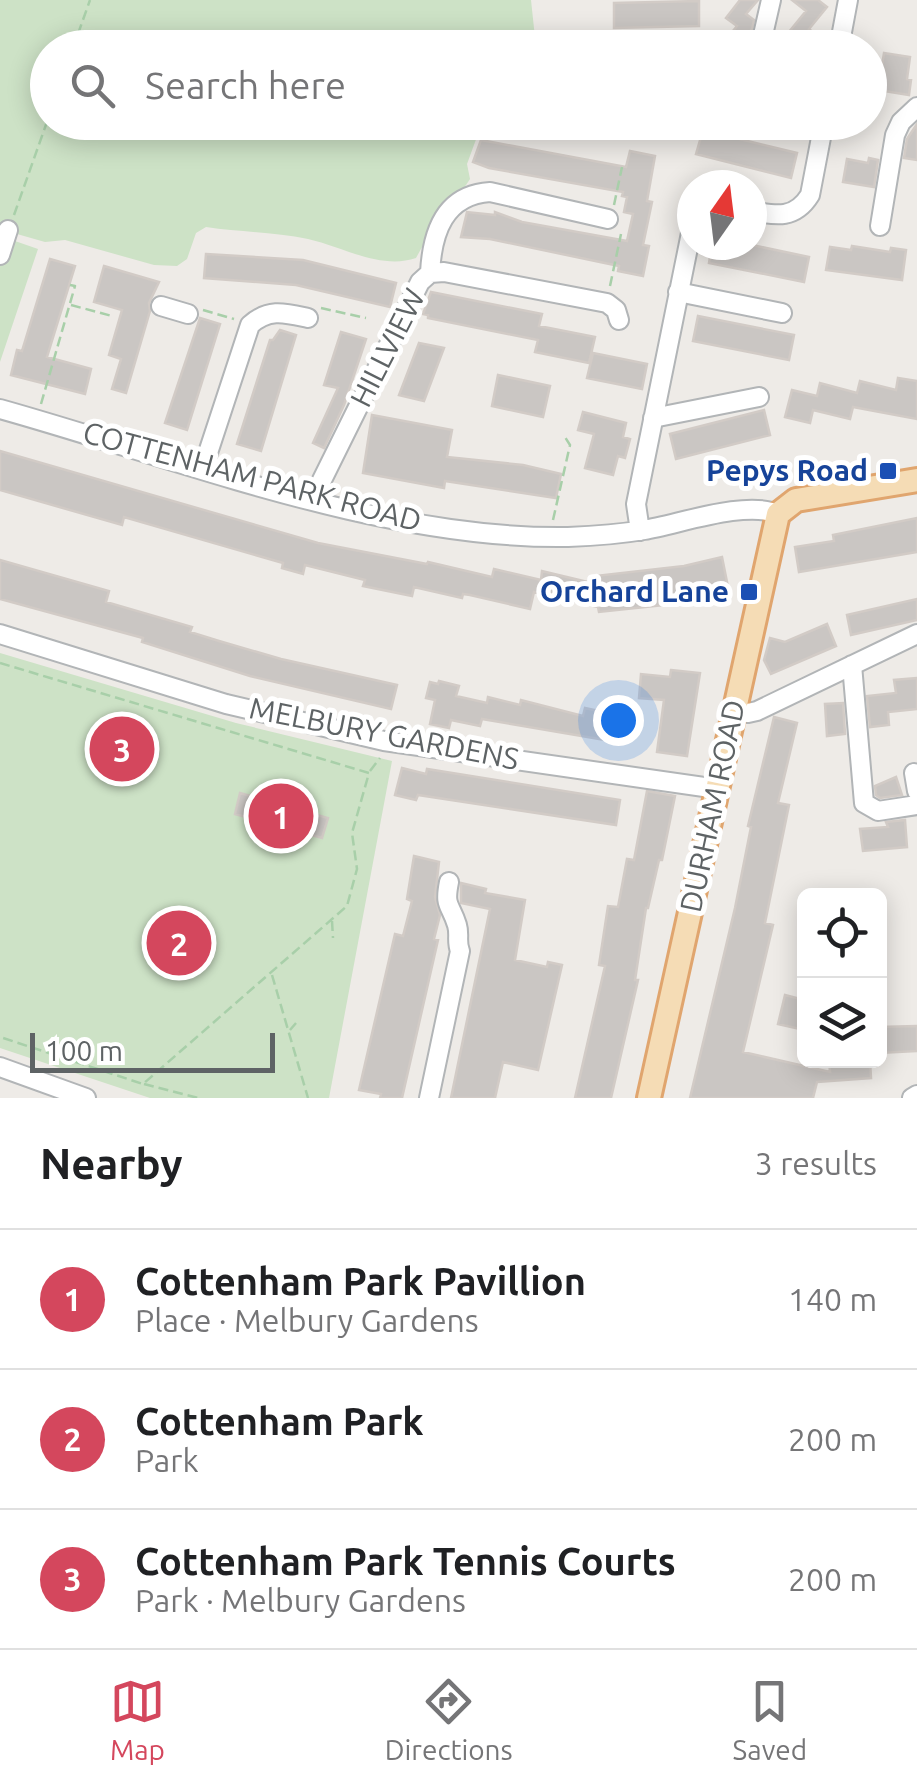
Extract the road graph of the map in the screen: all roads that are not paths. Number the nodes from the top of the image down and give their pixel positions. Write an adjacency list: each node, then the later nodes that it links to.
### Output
1 (771, 0): 3 (street)
2 (848, 0): 4 (street)
3 (764, 30)
4 (842, 30)
5 (917, 107): 9 (street)
6 (821, 140): 7 (street)
7 (767, 213)
8 (614, 220): 13 (street)
9 (880, 226)
10 (8, 230): 11 (street)
11 (0, 255)
12 (685, 260): 14 (street)
13 (430, 273): 19 (street, HILLVIEW); 25 (street, HILLVIEW)
14 (678, 292): 16 (street); 22 (street)
15 (161, 306): 17 (street)
16 (782, 313)
17 (188, 314)
18 (308, 318): 23 (street)
19 (619, 320)
20 (759, 398): 22 (street)
21 (0, 409): 23 (street, COTTENHAM PARK ROAD)
22 (653, 418): 27 (street)
23 (203, 468): 25 (street, COTTENHAM PARK ROAD)
24 (917, 480): 26 (main road, COTTENHAM PARK ROAD)
25 (316, 500): 27 (street, COTTENHAM PARK ROAD)
26 (778, 514): 27 (street, COTTENHAM PARK ROAD); 31 (main road, DURHAM ROAD)
27 (640, 531)
28 (0, 634): 32 (street, MELBURY GARDENS)
29 (917, 634): 30 (street)
30 (852, 665): 31 (street); 33 (street)
31 (733, 710): 32 (main road, DURHAM ROAD)
32 (718, 790): 38 (main road, DURHAM ROAD)
33 (917, 805)
34 (449, 882): 37 (street)
35 (0, 1067): 36 (street)
36 (86, 1098)
37 (429, 1098)
38 (649, 1098)

